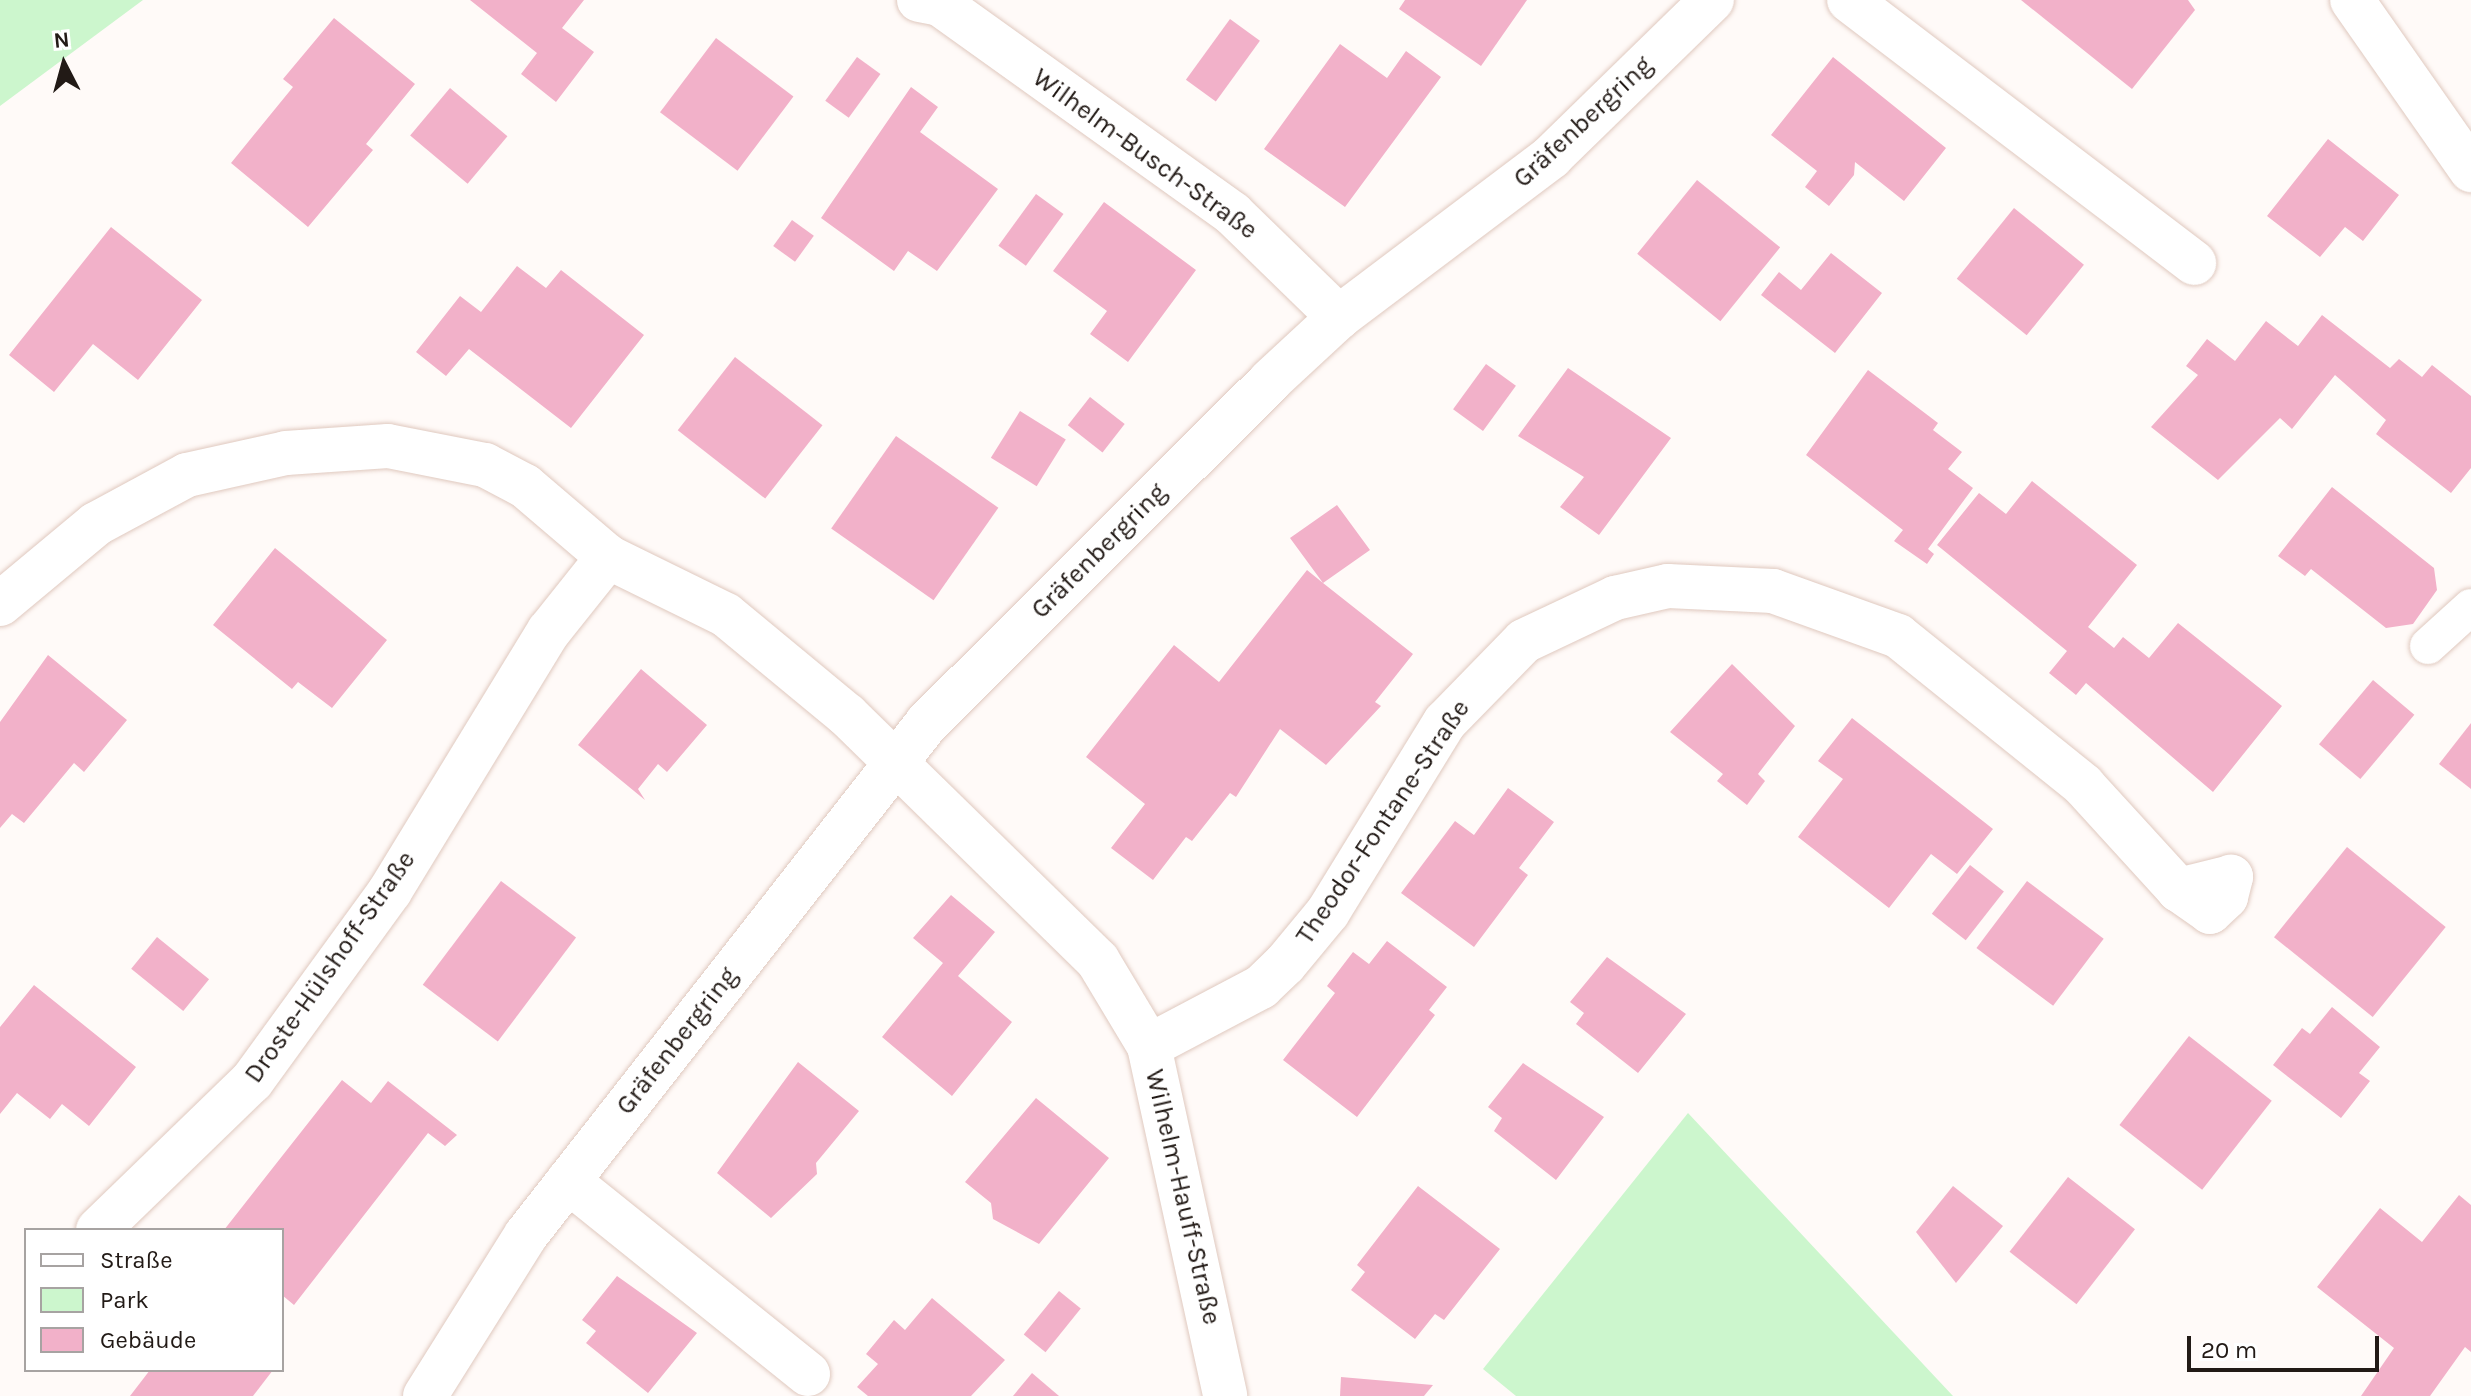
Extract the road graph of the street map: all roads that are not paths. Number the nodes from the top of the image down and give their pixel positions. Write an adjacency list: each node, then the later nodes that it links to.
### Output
1 (1712, 0): 7 (street, Gräfenbergring)
2 (1849, 0): 6 (street)
3 (2352, 0): 5 (street)
4 (933, 1): 7 (street, Wilhelm-Busch-Straße)
5 (2471, 170)
6 (2194, 263)
7 (1339, 317): 12 (street, Gräfenbergring)
8 (608, 557): 9 (street); 12 (street); 16 (street, Droste-Hülshoff-Straße)
9 (0, 604)
10 (2471, 607): 11 (lane)
11 (2428, 646)
12 (891, 763): 14 (street, Wilhelm-Hauff-Straße); 15 (street, Gräfenbergring)
13 (2179, 890): 14 (street, Theodor-Fontane-Straße)
14 (1149, 1046): 19 (street, Wilhelm-Hauff-Straße)
15 (568, 1181): 17 (street); 18 (street, Gräfenbergring)
16 (100, 1228)
17 (808, 1374)
18 (425, 1396)
19 (1225, 1396)

